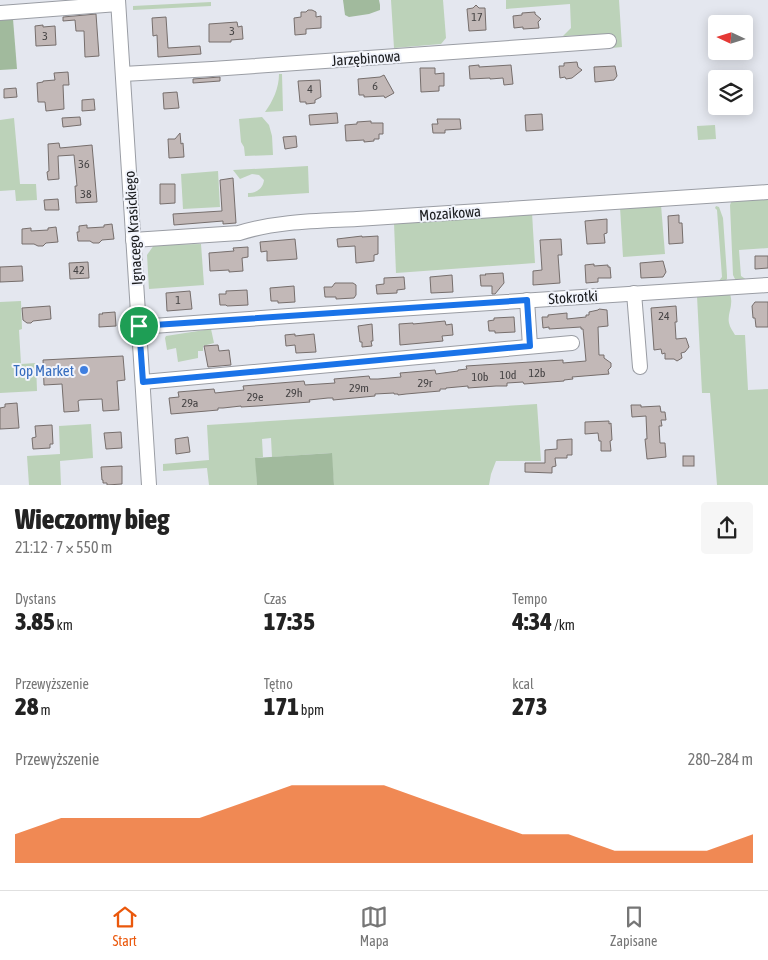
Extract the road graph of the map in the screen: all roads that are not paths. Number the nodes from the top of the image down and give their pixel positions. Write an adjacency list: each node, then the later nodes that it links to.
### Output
1 (118, 2): 2 (street); 4 (street, Ignacego Krasickiego)
2 (0, 13)
3 (609, 41): 4 (street, Jarzębinowa)
4 (123, 74): 6 (street, Ignacego Krasickiego)
5 (768, 192): 6 (street, Mozaikowa)
6 (133, 240): 10 (street, Ignacego Krasickiego)
7 (768, 285): 8 (street, Stokrotki)
8 (634, 293): 9 (street, Stokrotki); 13 (street)
9 (527, 300): 10 (street, Stokrotki); 12 (street)
10 (139, 326): 14 (street, Ignacego Krasickiego)
11 (572, 343): 12 (street)
12 (530, 346): 14 (street)
13 (640, 367)
14 (143, 382): 15 (street, Ignacego Krasickiego)
15 (149, 485)

